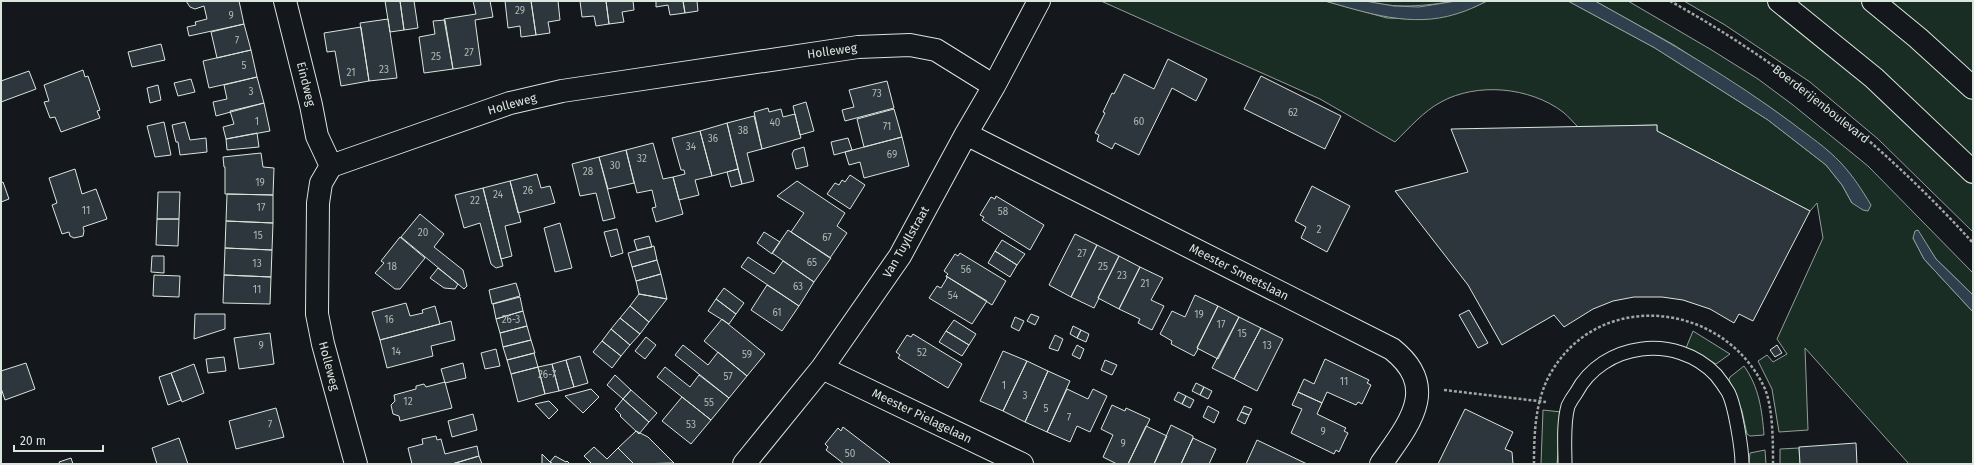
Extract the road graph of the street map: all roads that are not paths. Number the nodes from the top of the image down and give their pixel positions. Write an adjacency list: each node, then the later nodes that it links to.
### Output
1 (285, 1): 8 (street, Eindweg)
2 (1039, 1): 5 (street, Van Tuyllstraat)
3 (1779, 1): 9 (street)
4 (1873, 1): 6 (street)
5 (994, 86): 7 (street, Van Tuyllstraat); 8 (street, Holleweg)
6 (1973, 88)
7 (966, 134): 10 (street, Van Tuyllstraat); 14 (street, Meester Smeetslaan)
8 (331, 166): 11 (street, Holleweg)
9 (1973, 172)
10 (822, 368): 12 (street, Van Tuyllstraat); 13 (street, Meester Pielagelaan)
11 (356, 464)
12 (744, 464)
13 (1022, 464)
14 (1381, 464)
15 (1565, 464): 16 (lane)
16 (1742, 464)

